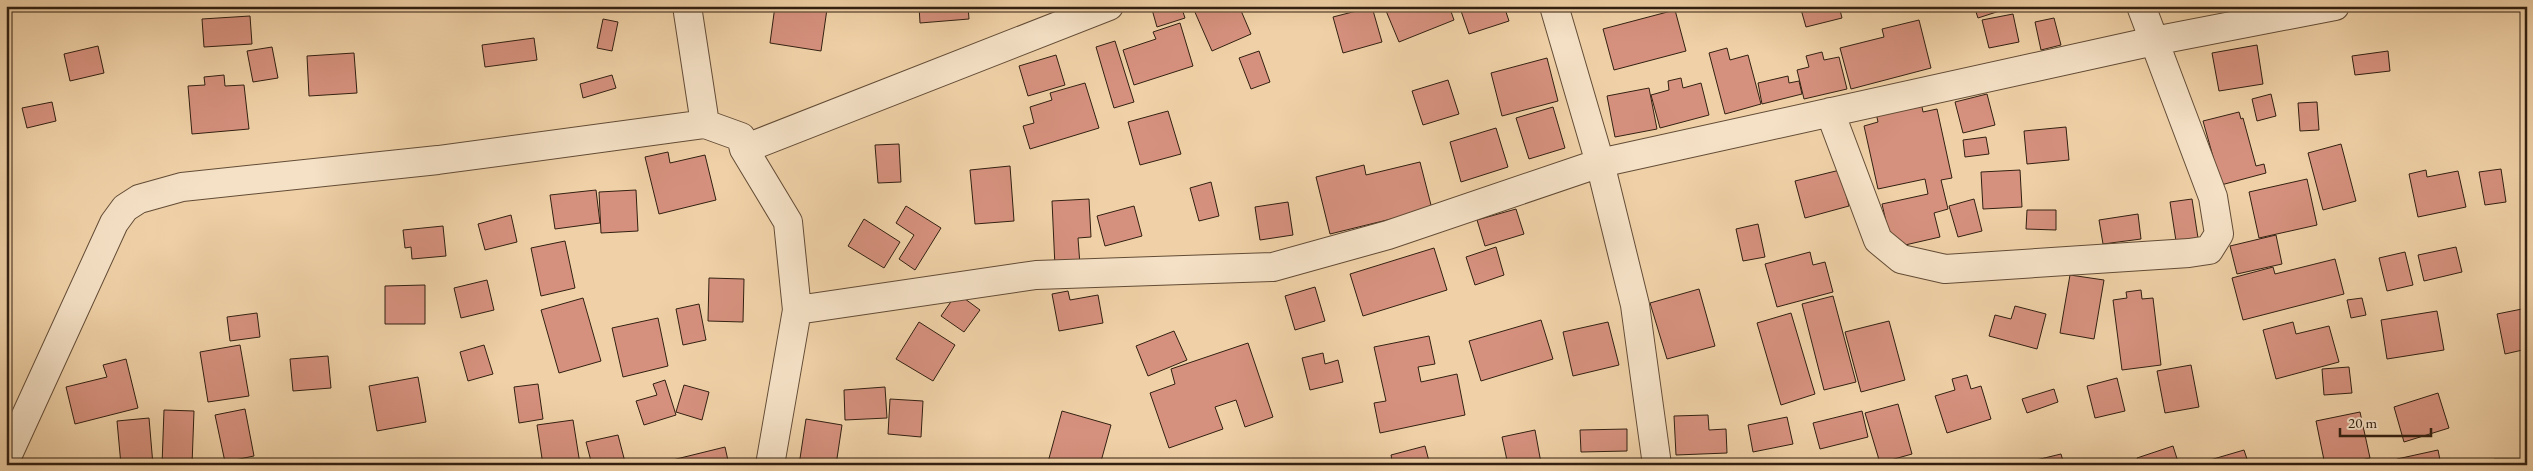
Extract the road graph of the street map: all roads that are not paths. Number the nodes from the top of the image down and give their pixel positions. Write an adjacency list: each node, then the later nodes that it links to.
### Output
1 (687, 6): 8 (street)
2 (1109, 6): 9 (street)
3 (1554, 6): 10 (street)
4 (2141, 6): 6 (street)
5 (2335, 6): 6 (street)
6 (2154, 41): 7 (street); 7 (street)
7 (1830, 112): 10 (street)
8 (705, 124): 9 (street); 12 (street)
9 (744, 149): 11 (street)
10 (1600, 163): 11 (street); 14 (street)
11 (797, 310): 13 (street)
12 (6, 458)
13 (770, 465)
14 (1657, 465)

